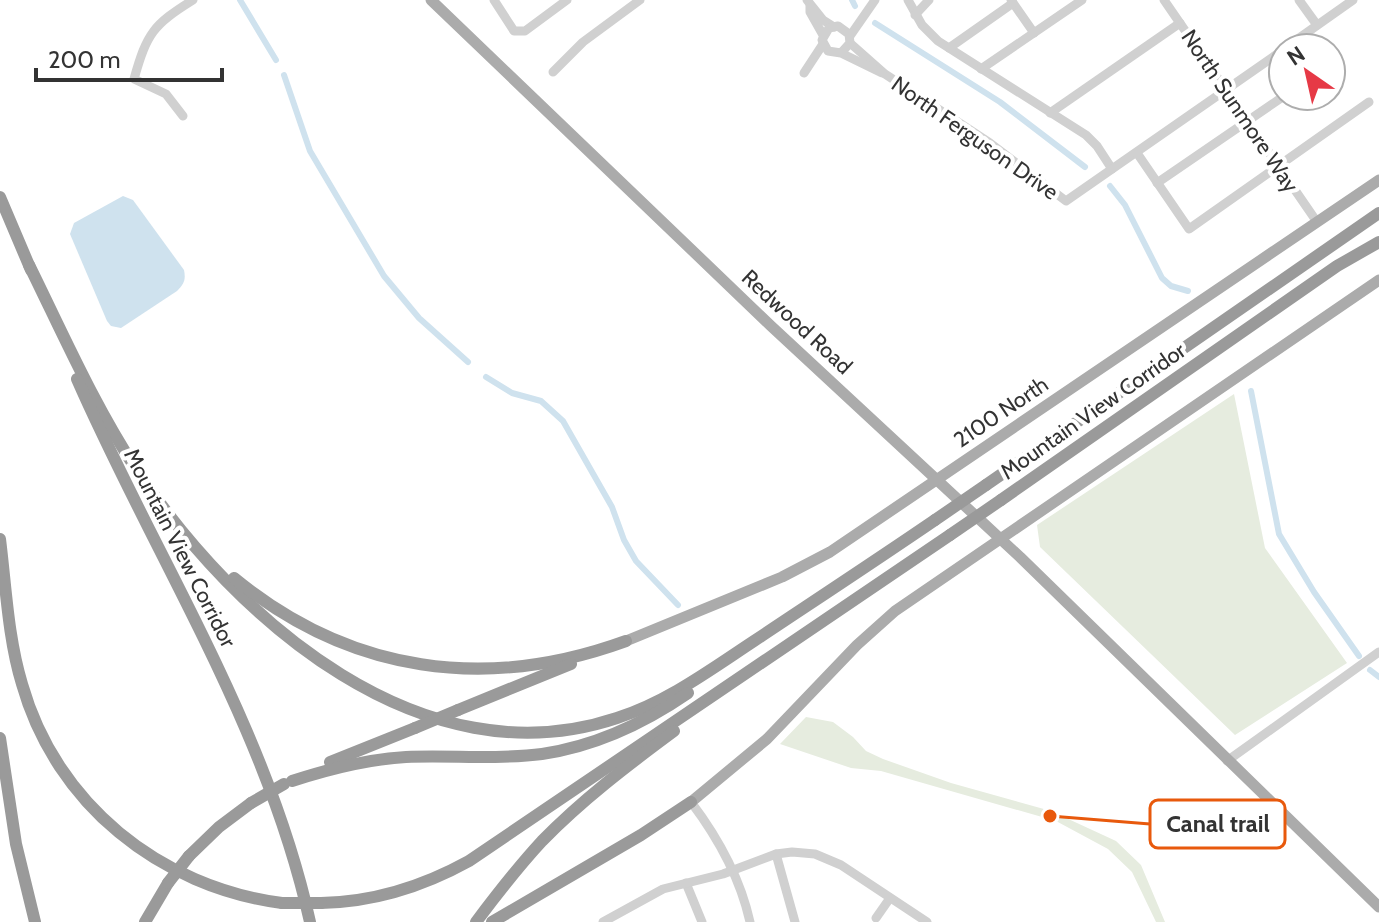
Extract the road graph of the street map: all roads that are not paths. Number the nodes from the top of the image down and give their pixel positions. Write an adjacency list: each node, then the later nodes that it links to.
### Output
1 (193, 0): 33 (street)
2 (431, 0): 46 (main road, Redwood Road)
3 (494, 0): 4 (street)
4 (567, 0)
5 (640, 0): 15 (street)
6 (874, 0): 20 (street)
7 (908, 0): 16 (street)
8 (929, 0): 16 (street)
9 (1082, 0): 21 (street)
10 (1164, 0): 17 (street, North Sunmore Way)
11 (1299, 0): 18 (street)
12 (1353, 0): 18 (street)
13 (808, 2): 20 (street, North Ferguson Drive); 22 (street, North Ferguson Drive)
14 (1012, 2): 21 (street); 23 (street)
15 (626, 4): 27 (street)
16 (915, 15): 23 (street)
17 (1180, 23): 29 (street, North Sunmore Way); 32 (street)
18 (1317, 25): 19 (street)
19 (1307, 32)
20 (844, 33): 22 (street); 24 (street); 28 (street, North Ferguson Drive)
21 (1034, 33): 26 (street)
22 (823, 40): 24 (street, North Ferguson Drive); 24 (street)
23 (949, 48): 26 (street)
24 (837, 53): 28 (street, North Ferguson Drive)
25 (1267, 61): 29 (street)
26 (981, 69): 32 (street)
27 (553, 72)
28 (885, 74): 37 (street, North Ferguson Drive)
29 (1227, 91): 34 (street, North Sunmore Way); 35 (street)
30 (1369, 102): 36 (street)
31 (1267, 107): 34 (street)
32 (1050, 113): 37 (street)
33 (183, 116)
34 (1247, 121): 36 (street, North Sunmore Way); 39 (street)
35 (1137, 153): 37 (street); 39 (street)
36 (1278, 166): 39 (street); 42 (street, North Sunmore Way)
37 (1112, 169)
38 (1379, 180): 42 (main road, 2100 North)
39 (1157, 183)
40 (0, 197): 44 (highway, Mountain View Corridor)
41 (1379, 213): 50 (highway, Mountain View Corridor, bridge)
42 (1317, 222): 46 (main road, 2100 North)
43 (1379, 242): 51 (highway, Mountain View Corridor, bridge)
44 (29, 265): 47 (highway); 66 (highway, Mountain View Corridor)
45 (1379, 280): 49 (main road)
46 (937, 479): 49 (main road, Redwood Road); 52 (main road, 2100 North)
47 (163, 507): 50 (highway); 52 (highway)
48 (0, 539): 51 (highway, bridge)
49 (1001, 539): 55 (main road, Redwood Road); 57 (main road)
50 (837, 586): 56 (highway)
51 (832, 615): 67 (highway)
52 (626, 641): 56 (highway, bridge)
53 (1379, 652): 55 (street)
54 (0, 738): 64 (highway)
55 (1227, 761): 62 (main road, Redwood Road)
56 (288, 782): 65 (highway, bridge)
57 (691, 802): 59 (street); 68 (highway)
58 (776, 854): 59 (street); 61 (street); 72 (street)
59 (734, 870): 60 (street); 71 (street)
60 (686, 883): 69 (street); 70 (street)
61 (890, 898): 63 (street); 73 (street)
62 (1379, 907)
63 (876, 918)
64 (35, 922)
65 (145, 922)
66 (310, 922)
67 (476, 922)
68 (492, 922)
69 (603, 922)
70 (702, 922)
71 (750, 922)
72 (795, 922)
73 (927, 922)

